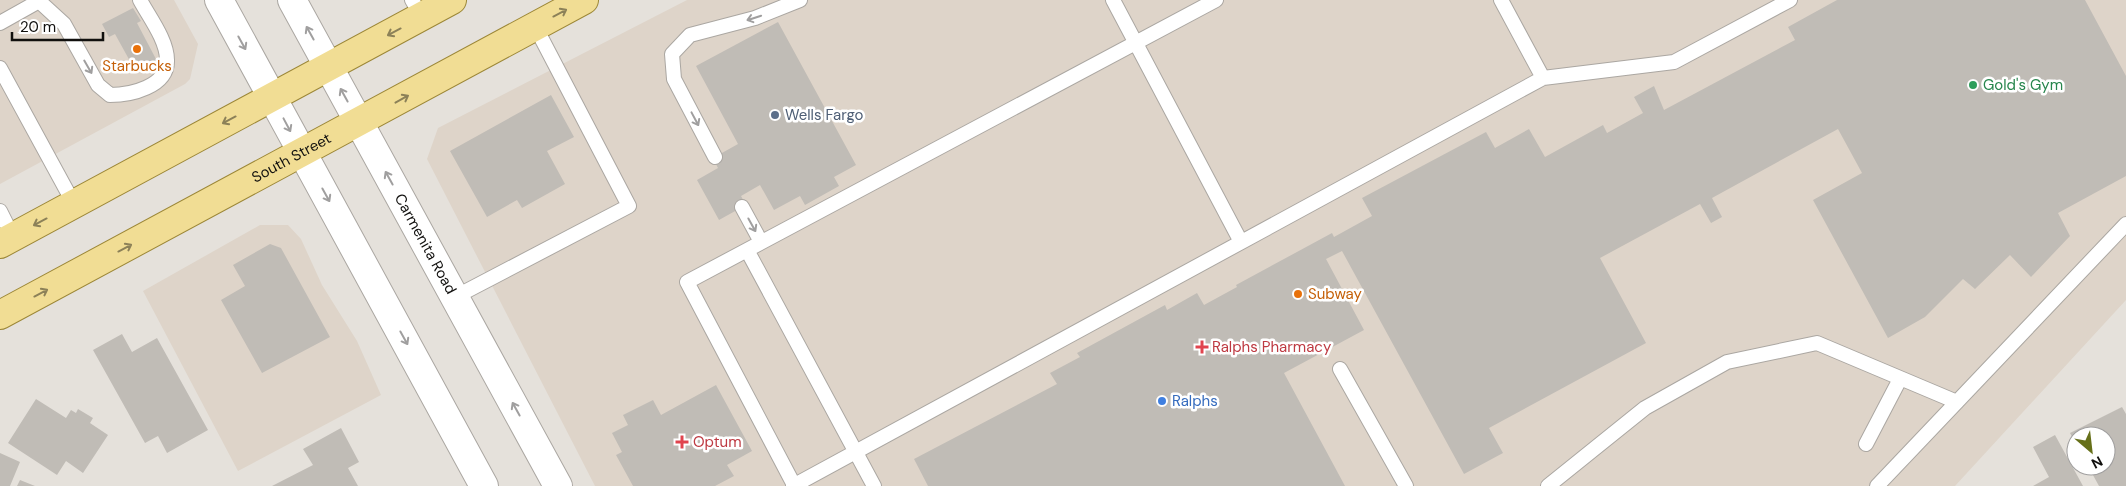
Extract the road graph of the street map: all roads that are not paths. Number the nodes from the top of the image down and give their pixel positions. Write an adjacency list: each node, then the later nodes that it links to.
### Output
1 (140, 0): 11 (lane, one-way to 1)
2 (219, 0): 19 (main road, one-way to 19)
3 (292, 0): 16 (main road, Carmenita Road, one-way to 3)
4 (452, 0): 12 (main road)
5 (584, 0): 14 (main road, South Street, one-way to 5)
6 (800, 0): 22 (lane, one-way to 22)
7 (1113, 0): 15 (lane)
8 (1216, 0): 15 (lane)
9 (1501, 0): 18 (lane)
10 (1790, 0): 18 (lane)
11 (40, 1): 13 (lane)
12 (417, 8): 16 (main road, one-way to 16)
13 (0, 22)
14 (535, 26): 20 (main road, South Street, one-way to 14); 31 (lane)
15 (1136, 43): 28 (lane); 29 (lane)
16 (328, 67): 19 (main road); 20 (main road, Carmenita Road, one-way to 16)
17 (0, 68): 23 (lane)
18 (1543, 78): 29 (lane)
19 (272, 97): 21 (main road, one-way to 21); 23 (main road, one-way to 23)
20 (359, 122): 21 (main road, South Street); 31 (main road, Carmenita Road, one-way to 20)
21 (302, 152): 32 (main road, South Street, one-way to 21); 38 (main road, one-way to 38)
22 (715, 157)
23 (74, 204): 27 (main road, one-way to 27)
24 (742, 207): 28 (lane, one-way to 28)
25 (0, 211): 27 (lane)
26 (2126, 224): 35 (lane)
27 (7, 240)
28 (761, 242): 30 (lane)
29 (1242, 242): 37 (lane)
30 (747, 250): 37 (lane); 40 (lane)
31 (455, 297): 39 (main road, Carmenita Road, one-way to 31)
32 (0, 315)
33 (1340, 369): 42 (lane)
34 (1900, 379): 35 (lane); 36 (lane); 43 (lane)
35 (1957, 402): 44 (lane)
36 (1866, 444)
37 (856, 452): 40 (lane); 41 (lane)
38 (484, 486)
39 (558, 486)
40 (794, 486)
41 (874, 486)
42 (1406, 486)
43 (1548, 486)
44 (1877, 486)

